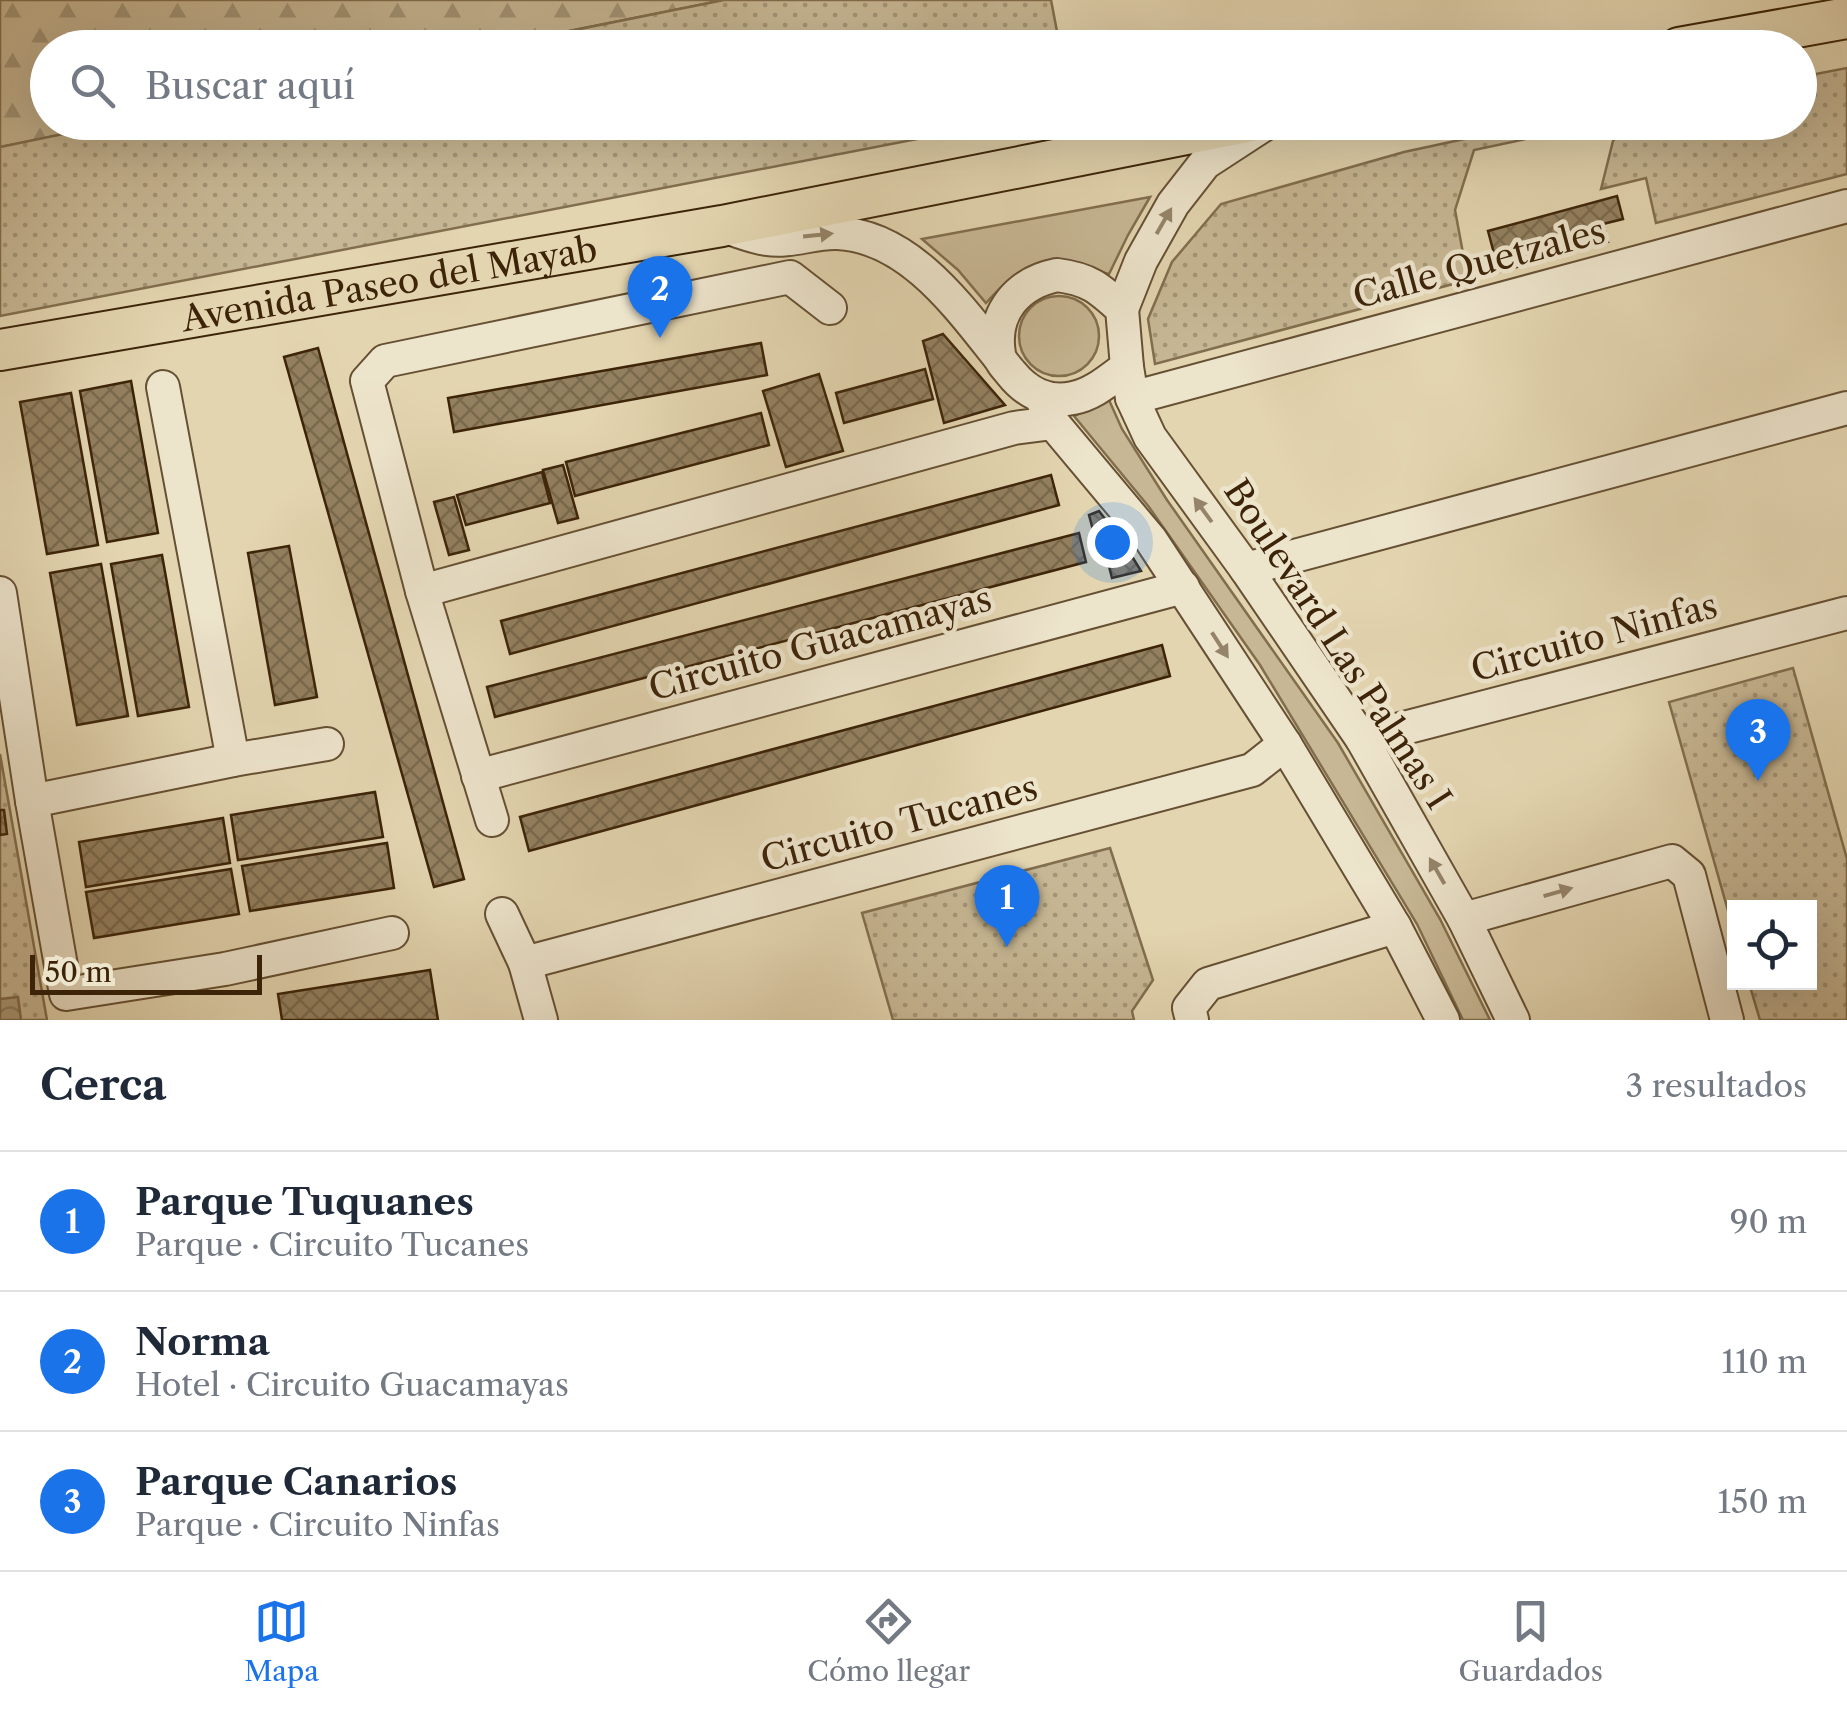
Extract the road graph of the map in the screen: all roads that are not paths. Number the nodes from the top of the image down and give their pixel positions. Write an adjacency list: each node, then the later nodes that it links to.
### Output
1 (1847, 18): 2 (main road)
2 (1780, 30)
3 (1156, 140): 6 (main road, Avenida Paseo del Mayab)
4 (1240, 140): 8 (street, one-way to 4)
5 (1847, 206): 11 (street, Calle Quetzales)
6 (722, 226): 9 (main road, Avenida Paseo del Mayab); 10 (street, one-way to 10)
7 (830, 308): 17 (street)
8 (1122, 309): 10 (street); 11 (street)
9 (0, 350)
10 (999, 358): 14 (street)
11 (1130, 382): 14 (street); 15 (street, Boulevard Las Palmas I, one-way to 11)
12 (163, 387): 23 (street)
13 (1847, 408): 15 (street)
14 (1047, 410): 16 (street); 17 (street)
15 (1246, 569): 20 (street, Boulevard Las Palmas I)
16 (1182, 588): 22 (street, one-way to 22); 24 (street, Circuito Guacamayas)
17 (422, 591): 24 (street)
18 (1, 603): 25 (street)
19 (1847, 612): 20 (street, Circuito Ninfas)
20 (1362, 739): 28 (street, Boulevard Las Palmas I, one-way to 20)
21 (326, 744): 23 (street)
22 (1285, 744): 29 (street); 31 (street, Circuito Tucanes)
23 (233, 760): 25 (street)
24 (478, 776): 26 (street)
25 (32, 801): 30 (street)
26 (492, 820)
27 (502, 914): 31 (street)
28 (1464, 919): 35 (street, Boulevard Las Palmas I); 36 (street, one-way to 36)
29 (1396, 927): 32 (street); 34 (street)
30 (392, 933)
31 (525, 964): 33 (street)
32 (1190, 1014)
33 (541, 1020)
34 (1442, 1020)
35 (1513, 1020)
36 (1727, 1020)

